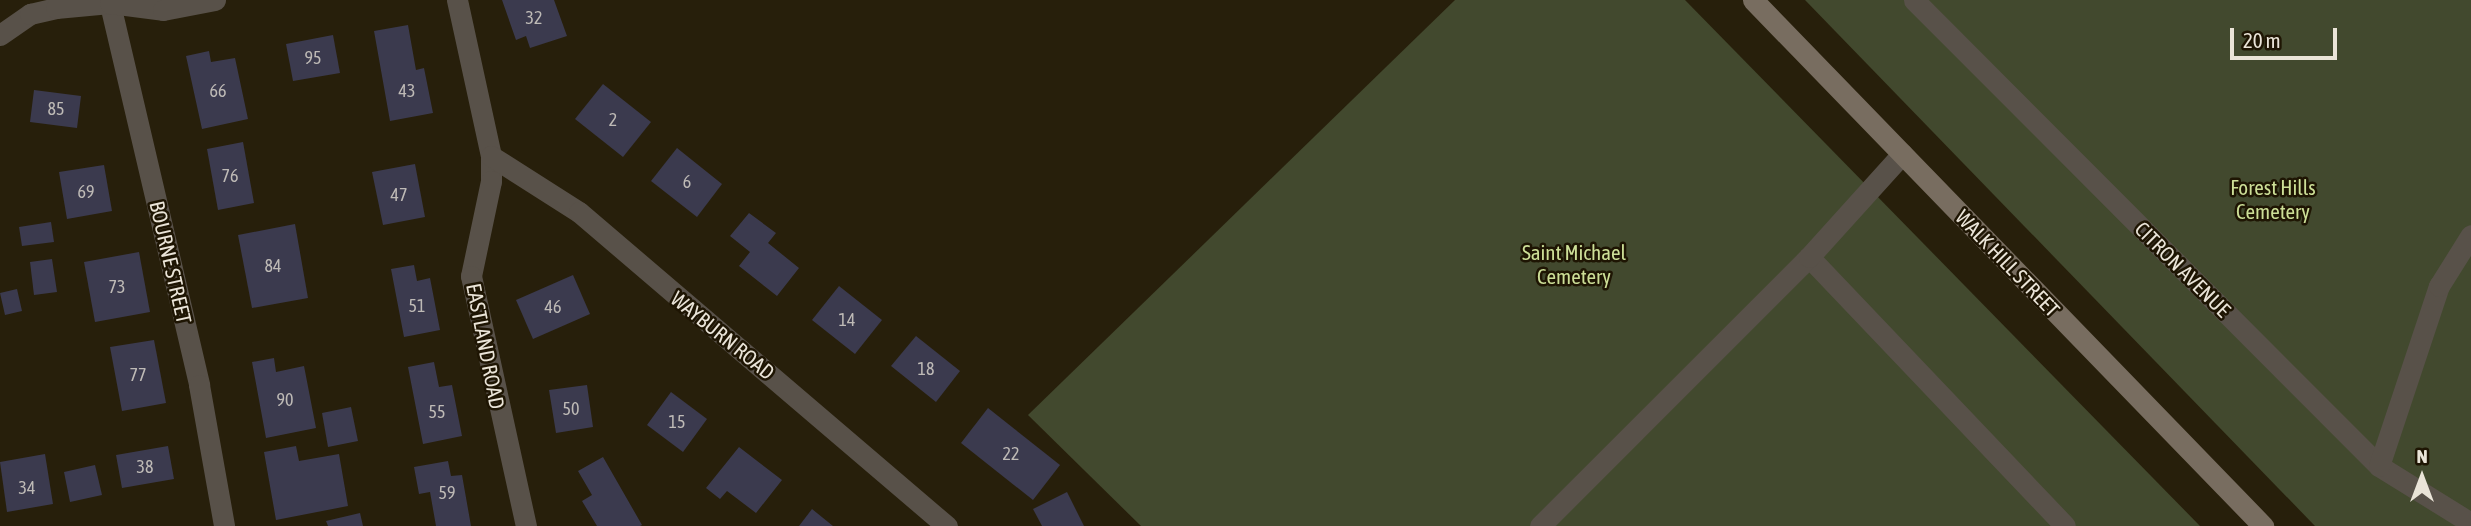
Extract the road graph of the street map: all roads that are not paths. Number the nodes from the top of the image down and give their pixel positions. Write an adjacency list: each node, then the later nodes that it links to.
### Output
1 (215, 0): 4 (street)
2 (457, 0): 8 (street, EASTLAND ROAD)
3 (1753, 0): 7 (main road, WALK HILL STREET)
4 (109, 2): 6 (street); 13 (street, BOURNE STREET)
5 (1924, 4): 11 (street, CITRON AVENUE)
6 (0, 35)
7 (1902, 154): 10 (street); 18 (main road, WALK HILL STREET)
8 (491, 156): 14 (street, EASTLAND ROAD); 15 (street, WAYBURN ROAD)
9 (2471, 235): 11 (street)
10 (1809, 257): 16 (street); 17 (street)
11 (2379, 466): 12 (street, CITRON AVENUE)
12 (2470, 521)
13 (222, 526)
14 (526, 526)
15 (947, 526)
16 (1540, 526)
17 (2065, 526)
18 (2263, 526)

